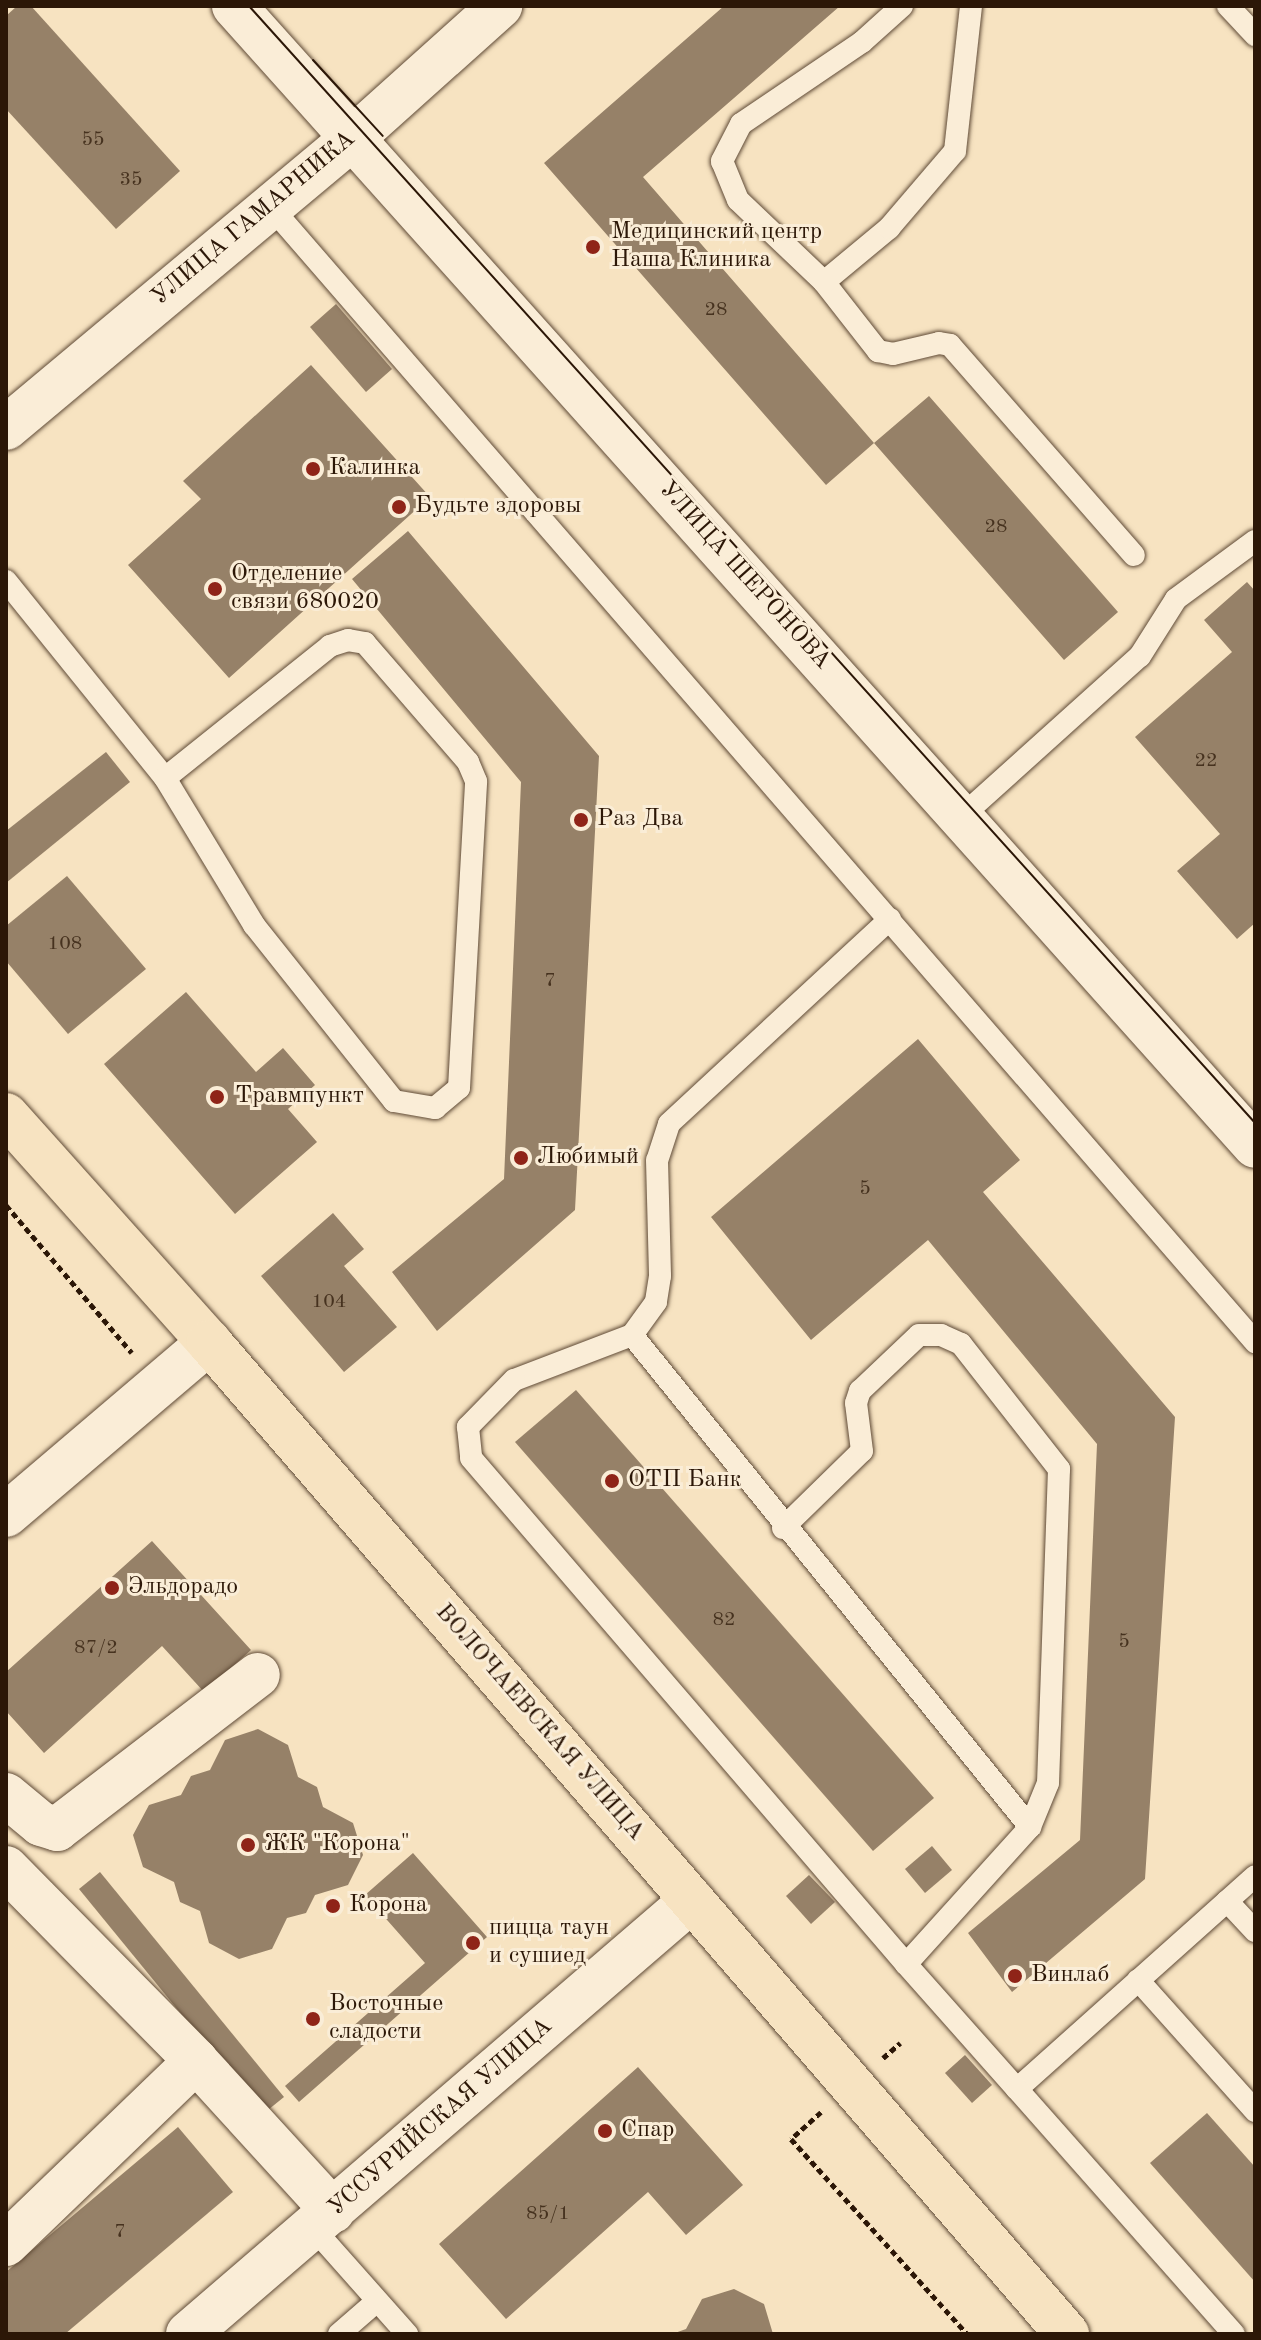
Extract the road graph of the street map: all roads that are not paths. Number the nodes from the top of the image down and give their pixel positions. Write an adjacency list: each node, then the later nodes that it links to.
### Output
1 (234, 6): 7 (street, УЛИЦА ШЕРОНОВА)
2 (500, 6): 7 (street, УЛИЦА ГАМАРНИКА)
3 (902, 6): 9 (lane)
4 (971, 6): 9 (lane)
5 (1228, 6): 6 (lane)
6 (1255, 35)
7 (353, 138): 8 (street, УЛИЦА ГАМАРНИКА); 15 (street, УЛИЦА ШЕРОНОВА)
8 (270, 206): 10 (street, УЛИЦА ГАМАРНИКА); 16 (lane)
9 (824, 282): 12 (lane)
10 (6, 428)
11 (1255, 541): 15 (lane)
12 (1134, 555)
13 (6, 581): 14 (lane)
14 (165, 778): 14 (lane)
15 (962, 816): 18 (street, УЛИЦА ШЕРОНОВА)
16 (890, 919): 19 (lane); 21 (lane)
17 (6, 1115): 20 (main road, ВОЛОЧАЕВСКАЯ УЛИЦА)
18 (1255, 1146)
19 (632, 1335): 23 (lane); 32 (lane)
20 (209, 1342): 22 (street); 29 (main road, ВОЛОЧАЕВСКАЯ УЛИЦА)
21 (1255, 1342)
22 (6, 1515)
23 (783, 1528): 26 (lane); 26 (lane)
24 (258, 1675): 25 (street)
25 (6, 1795)
26 (1030, 1827): 32 (lane)
27 (6, 1868): 34 (street)
28 (1255, 1876): 30 (lane)
29 (692, 1900): 37 (street, УССУРИЙСКАЯ УЛИЦА); 43 (main road, ВОЛОЧАЕВСКАЯ УЛИЦА)
30 (1227, 1901): 31 (lane); 33 (lane)
31 (1255, 1931)
32 (906, 1964): 35 (lane)
33 (1138, 1980): 35 (lane); 36 (lane)
34 (196, 2061): 37 (street); 38 (street)
35 (1017, 2089): 44 (lane)
36 (1255, 2111)
37 (323, 2220): 39 (lane); 40 (street, УССУРИЙСКАЯ УЛИЦА)
38 (6, 2244)
39 (377, 2301): 41 (lane); 42 (lane)
40 (188, 2334)
41 (339, 2334)
42 (407, 2334)
43 (1067, 2334)
44 (1234, 2334)

